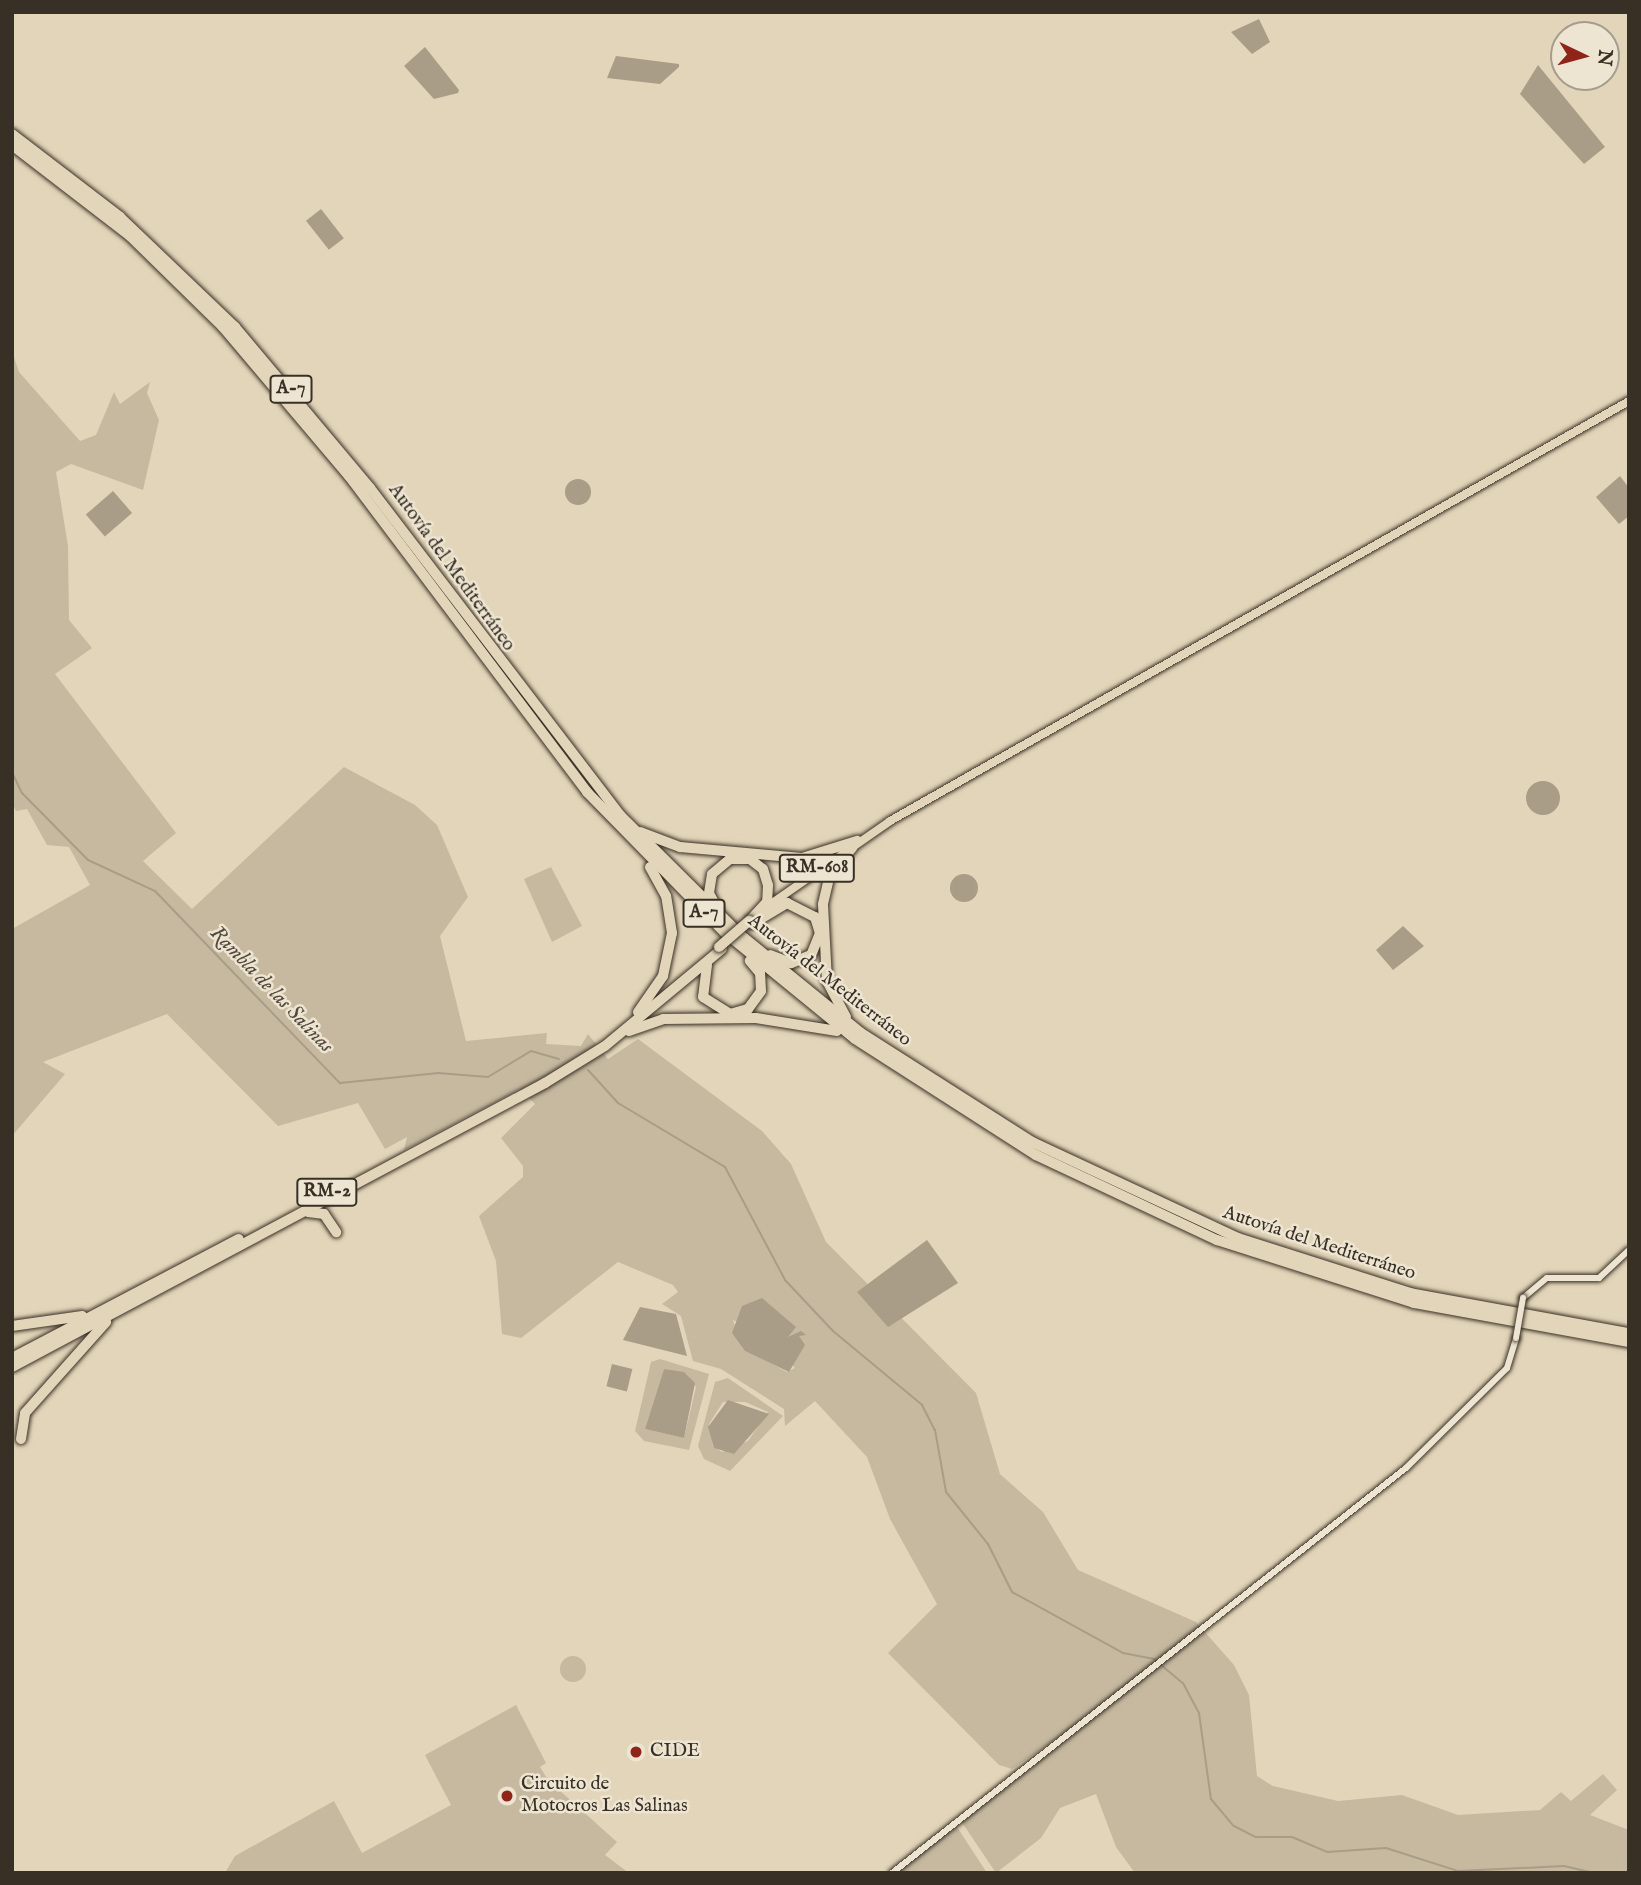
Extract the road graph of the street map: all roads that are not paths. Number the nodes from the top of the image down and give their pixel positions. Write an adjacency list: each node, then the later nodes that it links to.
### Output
1 (12, 134): 4 (highway, Autovía del Mediterráneo / A-7)
2 (12, 145): 5 (highway, Autovía del Mediterráneo / A-7)
3 (1629, 401): 7 (main road)
4 (600, 790): 6 (highway); 17 (highway, Autovía del Mediterráneo / A-7)
5 (587, 792): 8 (highway); 15 (highway, Autovía del Mediterráneo / A-7)
6 (640, 831): 7 (highway); 9 (highway)
7 (857, 842): 10 (main road); 14 (highway)
8 (647, 861): 11 (highway); 13 (highway)
9 (718, 910): 10 (highway); 12 (highway)
10 (751, 922): 11 (highway, RM-2, bridge); 12 (highway)
11 (720, 948): 13 (highway, RM-2); 16 (highway, RM-2)
12 (760, 948): 14 (highway)
13 (636, 1015): 22 (highway, RM-2)
14 (846, 1017): 17 (highway)
15 (855, 1039): 16 (highway); 25 (highway, Autovía del Mediterráneo / A-7)
16 (605, 1046): 18 (highway, RM-2)
17 (948, 1092): 24 (highway, Autovía del Mediterráneo / A-7)
18 (351, 1186): 19 (highway, RM-2); 19 (highway)
19 (258, 1236): 21 (highway, RM-2)
20 (1629, 1250): 29 (main road, bridge)
21 (155, 1291): 27 (highway, RM-2); 28 (highway)
22 (118, 1302): 23 (highway); 26 (highway, RM-2)
23 (12, 1326)
24 (1629, 1333)
25 (1629, 1342)
26 (12, 1358)
27 (12, 1367)
28 (21, 1439)
29 (892, 1873)

